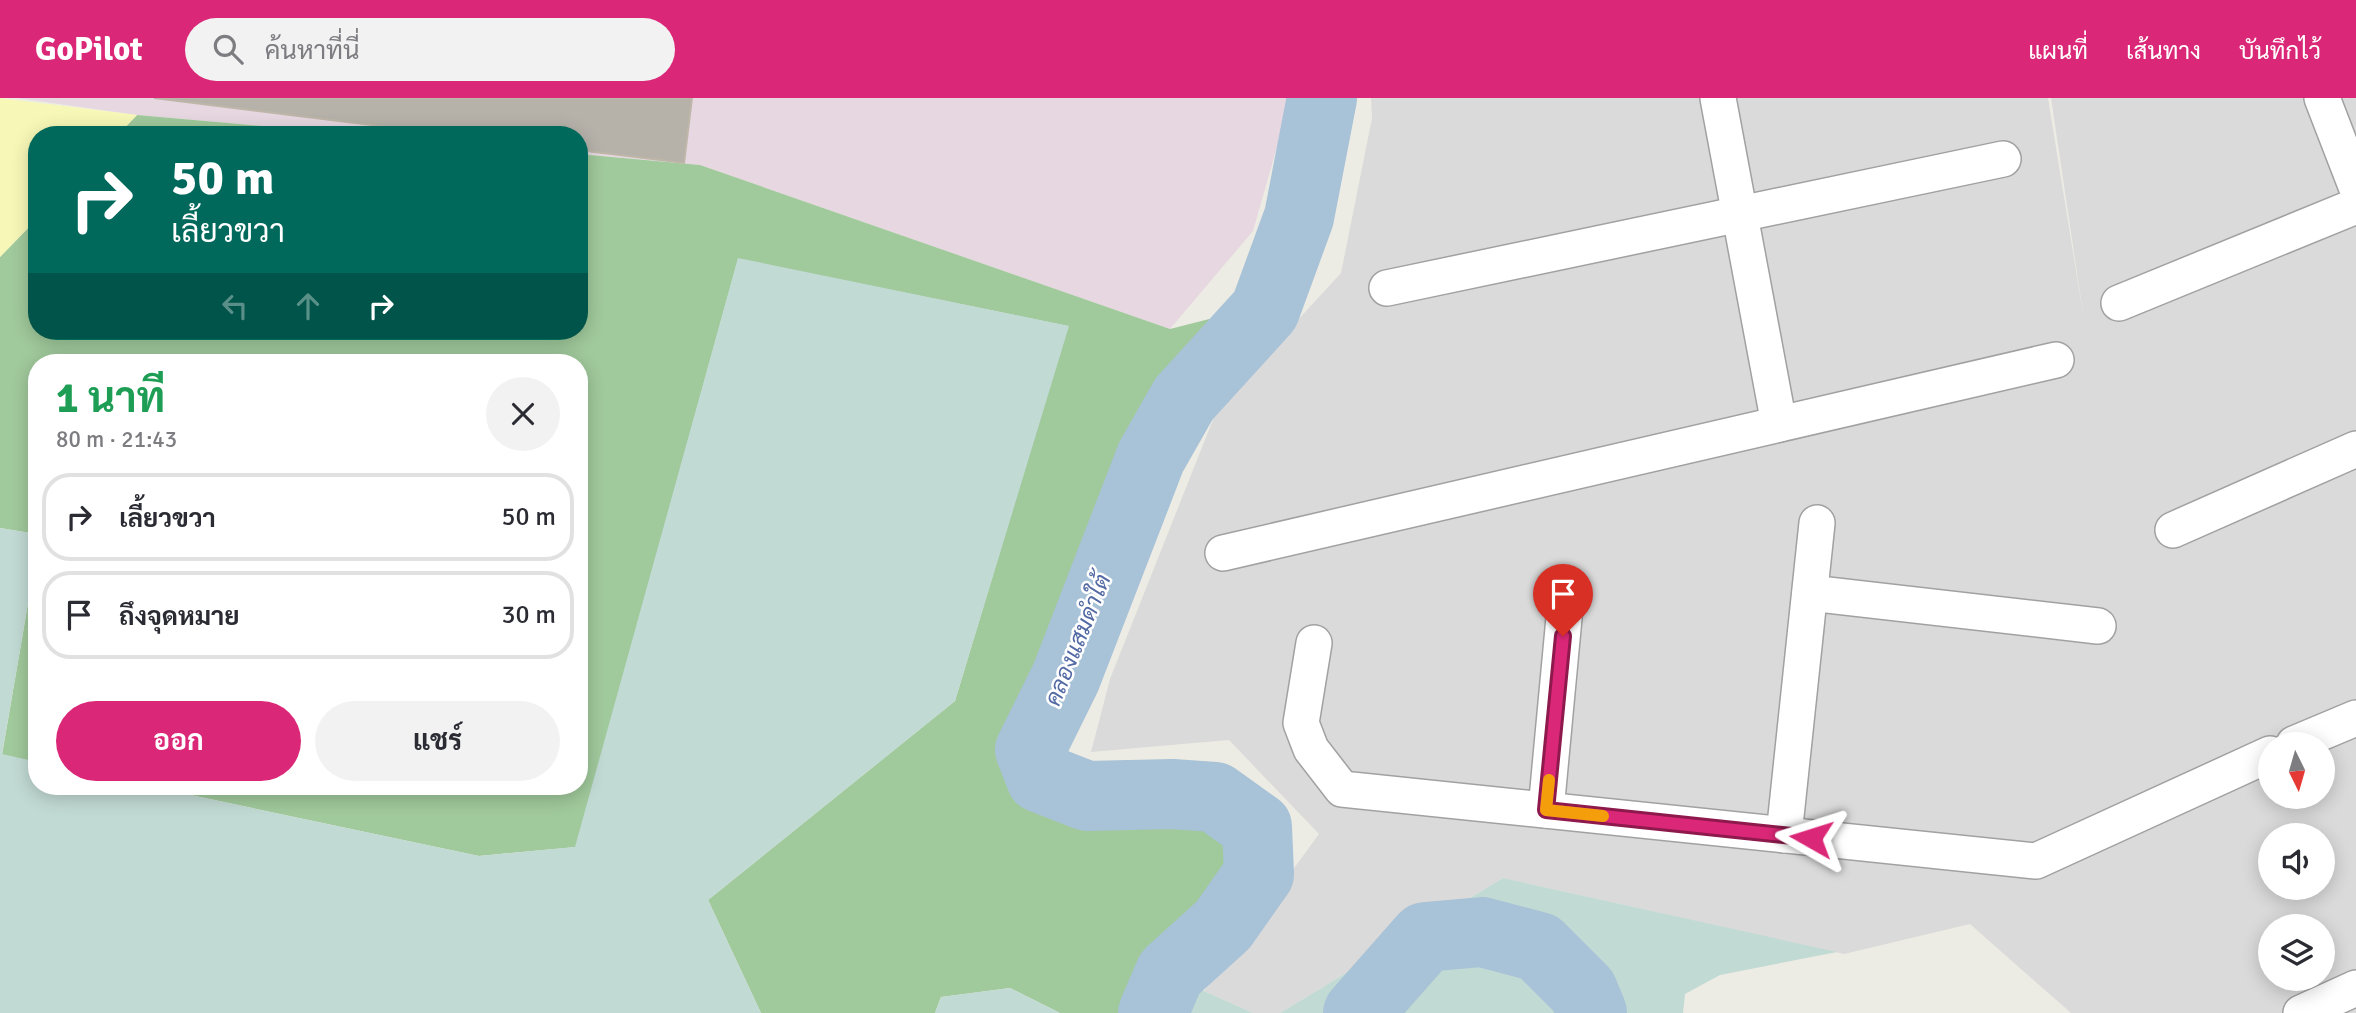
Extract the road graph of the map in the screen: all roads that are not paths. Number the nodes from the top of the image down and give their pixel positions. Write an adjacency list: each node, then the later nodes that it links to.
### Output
1 (1718, 98): 6 (street)
2 (2322, 98): 4 (street)
3 (2003, 159): 6 (street)
4 (2356, 186)
5 (2356, 206): 8 (street)
6 (1740, 214): 7 (street); 10 (street)
7 (1387, 288)
8 (2119, 303)
9 (2056, 360): 10 (street)
10 (1779, 424): 14 (street)
11 (2356, 449): 13 (street)
12 (1817, 523): 16 (street)
13 (2173, 530)
14 (1223, 554)
15 (1567, 586): 22 (street)
16 (1810, 593): 17 (street); 23 (street)
17 (2098, 626)
18 (1314, 643): 22 (street)
19 (2356, 718): 20 (street)
20 (2323, 732)
21 (2258, 759): 23 (street)
22 (1546, 810): 23 (street)
23 (1784, 835)
24 (2356, 988): 25 (street)
25 (2301, 1013)

